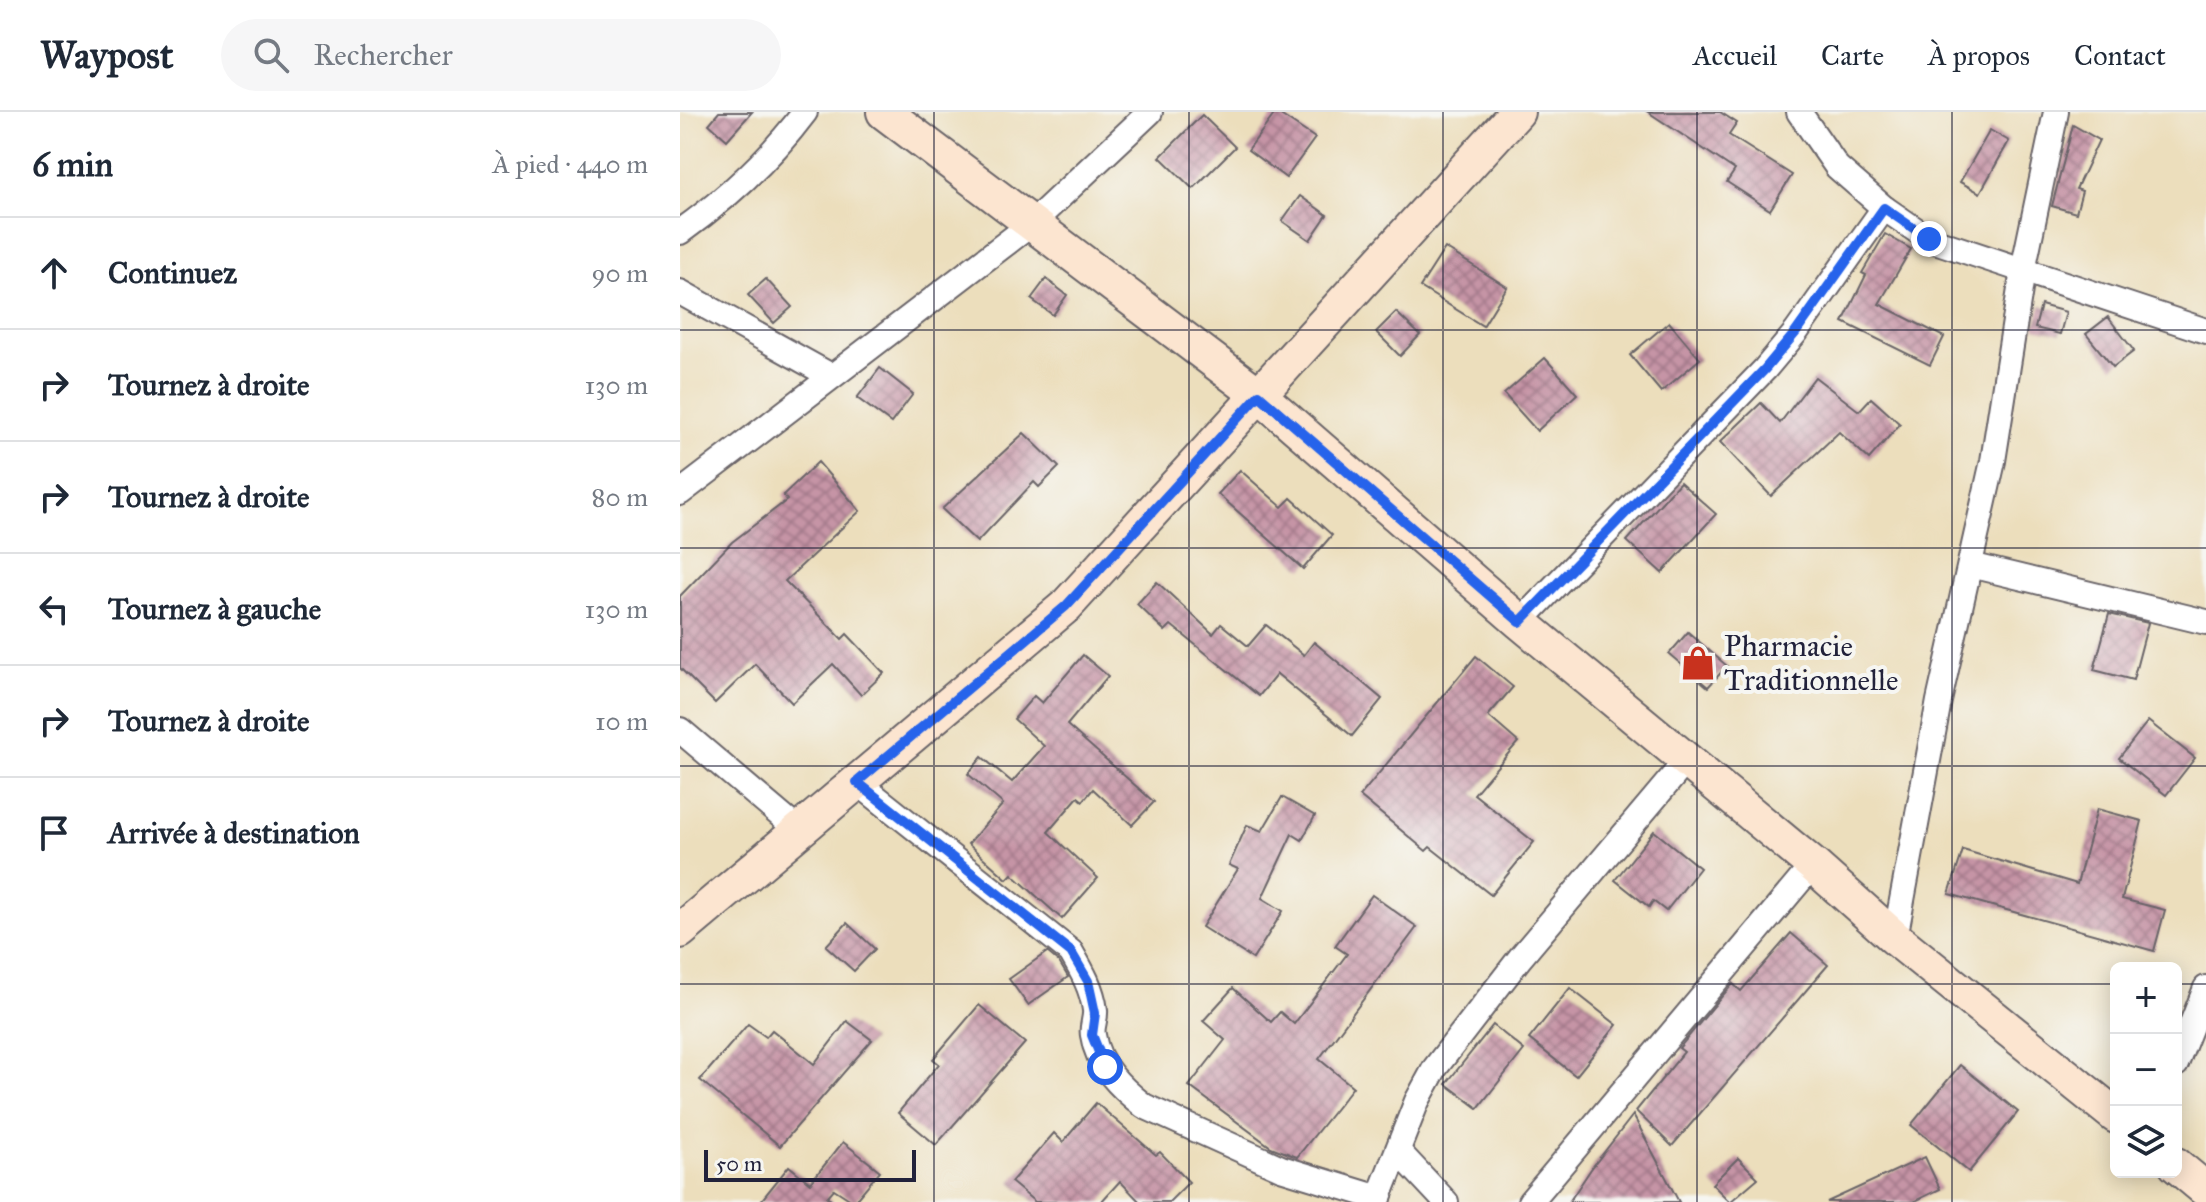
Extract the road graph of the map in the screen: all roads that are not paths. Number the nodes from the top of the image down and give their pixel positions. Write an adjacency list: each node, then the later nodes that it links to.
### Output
1 (805, 112): 9 (street)
2 (884, 112): 8 (street)
3 (1150, 112): 8 (street)
4 (1517, 112): 14 (street)
5 (1799, 112): 7 (street)
6 (2056, 112): 10 (street)
7 (1884, 208): 10 (street); 17 (street)
8 (1030, 225): 13 (street); 14 (street)
9 (680, 232)
10 (2023, 270): 12 (street); 16 (street)
11 (680, 292): 13 (street)
12 (2206, 331)
13 (831, 376): 15 (street)
14 (1259, 395): 17 (street); 21 (street)
15 (680, 493)
16 (1970, 565): 18 (street); 25 (street)
17 (1520, 622): 20 (street)
18 (2206, 622)
19 (680, 730): 22 (street)
20 (1686, 761): 23 (street); 29 (street)
21 (857, 782): 22 (street); 32 (street)
22 (799, 831): 24 (street)
23 (1813, 865): 25 (street); 34 (street)
24 (680, 931)
25 (1895, 938): 28 (street)
26 (2206, 988): 27 (street)
27 (2182, 1049)
28 (2110, 1111)
29 (1398, 1151): 32 (street); 33 (street)
30 (2182, 1170): 31 (street)
31 (2206, 1190)
32 (1378, 1200)
33 (1446, 1202)
34 (1530, 1202)

